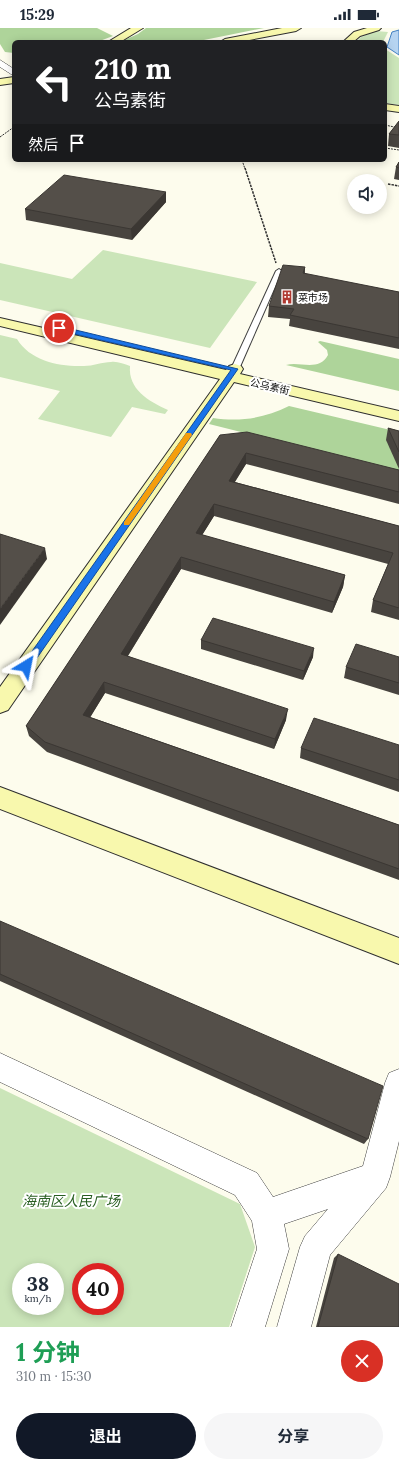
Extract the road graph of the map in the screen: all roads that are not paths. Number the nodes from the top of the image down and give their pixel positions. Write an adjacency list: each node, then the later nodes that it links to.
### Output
1 (138, 28): 5 (main road)
2 (284, 28): 6 (main road)
3 (376, 28): 9 (main road)
4 (302, 29): 7 (main road); 8 (main road)
5 (117, 40)
6 (232, 40)
7 (234, 40)
8 (256, 40)
9 (350, 40)
10 (0, 62): 11 (street)
11 (12, 71)
12 (12, 77): 13 (main road)
13 (0, 79)
14 (12, 80): 15 (main road)
15 (0, 82)
16 (387, 107): 17 (main road)
17 (399, 109)
18 (279, 271): 21 (lane)
19 (0, 315): 21 (main road, 公乌素街)
20 (0, 322): 21 (main road, 公乌素街)
21 (232, 373): 22 (main road, 公乌素街); 23 (main road, 公乌素街); 24 (main road)
22 (399, 408)
23 (399, 416)
24 (0, 704)
25 (0, 798): 26 (main road)
26 (399, 951)
27 (0, 1067): 30 (street)
28 (399, 1083): 29 (street)
29 (375, 1177): 30 (street); 32 (street)
30 (267, 1215): 31 (street)
31 (248, 1327)
32 (294, 1327)

